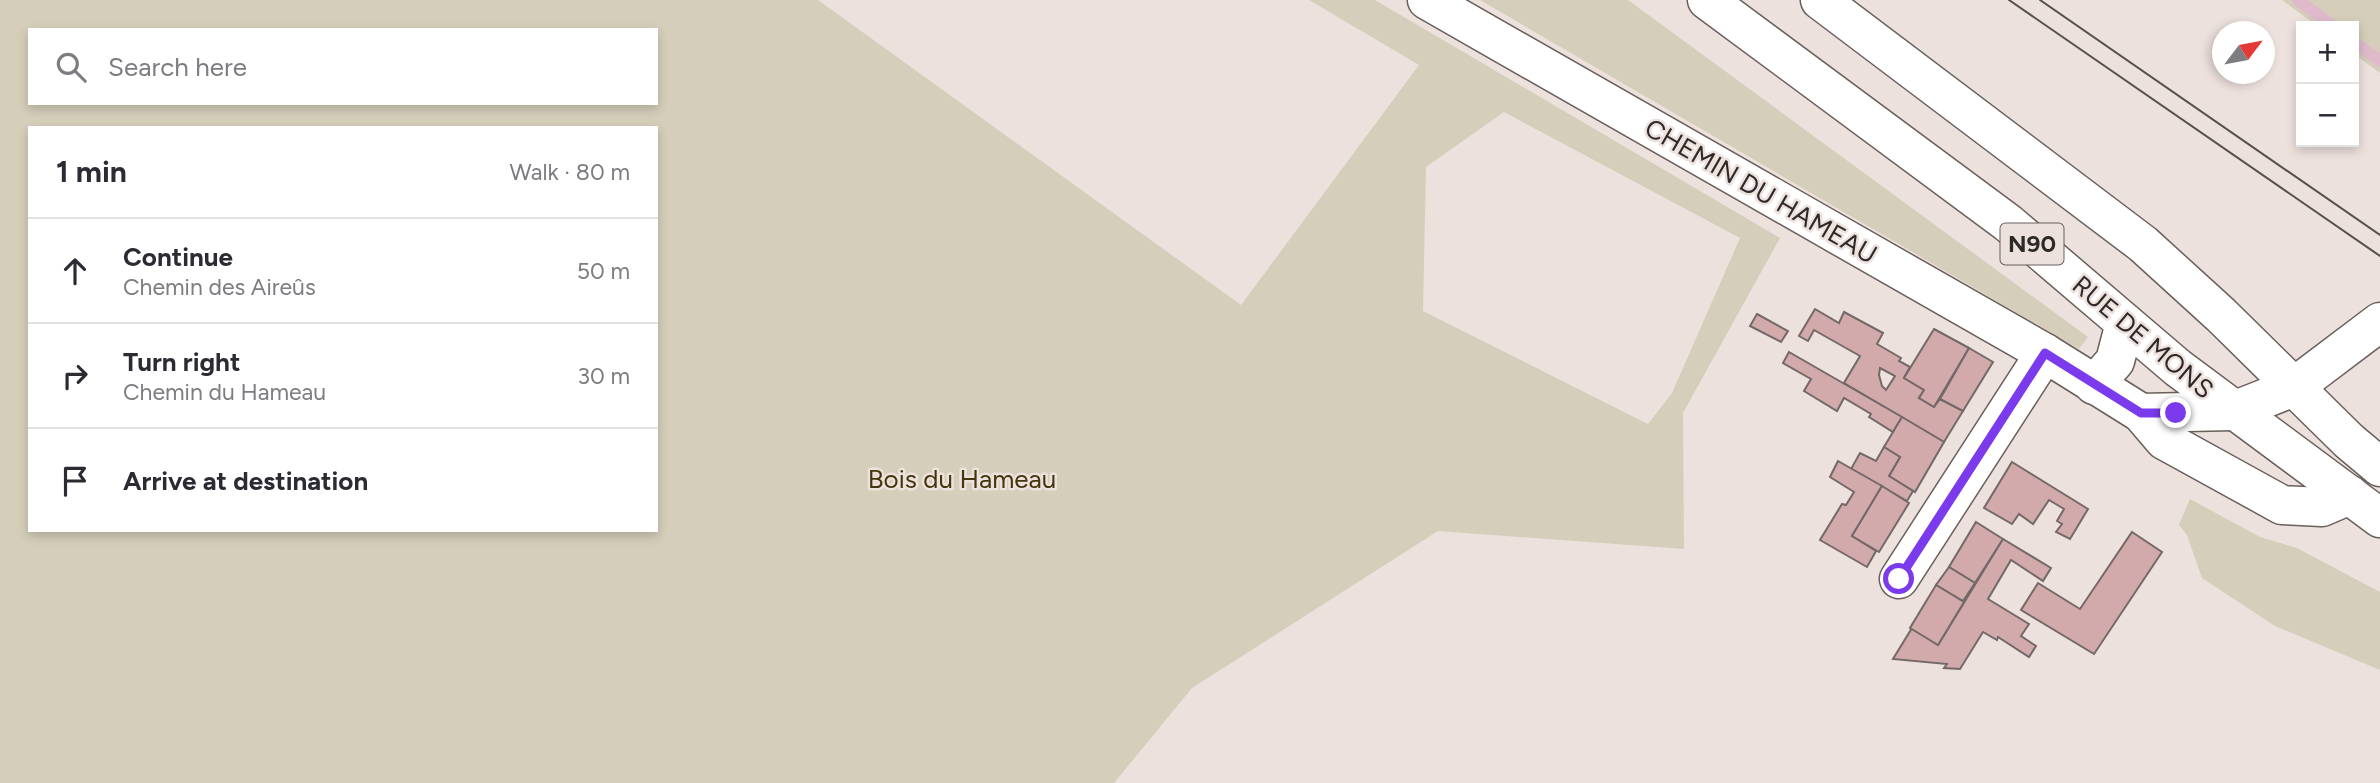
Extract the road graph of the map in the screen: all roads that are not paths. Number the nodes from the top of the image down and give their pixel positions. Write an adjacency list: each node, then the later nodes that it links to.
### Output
1 (1427, 0): 6 (main road, CHEMIN DU HAMEAU)
2 (1707, 0): 5 (main road, RUE DE MONS / N90)
3 (1820, 0): 8 (main road, N90)
4 (2380, 321): 8 (main road)
5 (2125, 323): 7 (main road); 9 (main road, RUE DE MONS / N90)
6 (2045, 353): 7 (main road, CHEMIN DU HAMEAU); 14 (main road)
7 (2094, 385): 10 (main road, CHEMIN DU HAMEAU)
8 (2294, 387): 9 (main road); 11 (main road, N90)
9 (2233, 411): 10 (main road); 12 (main road, RUE DE MONS / N90)
10 (2141, 413): 12 (main road, CHEMIN DU HAMEAU)
11 (2380, 467)
12 (2350, 495): 13 (main road, RUE DE MONS / N90)
13 (2380, 518)
14 (1899, 579)

